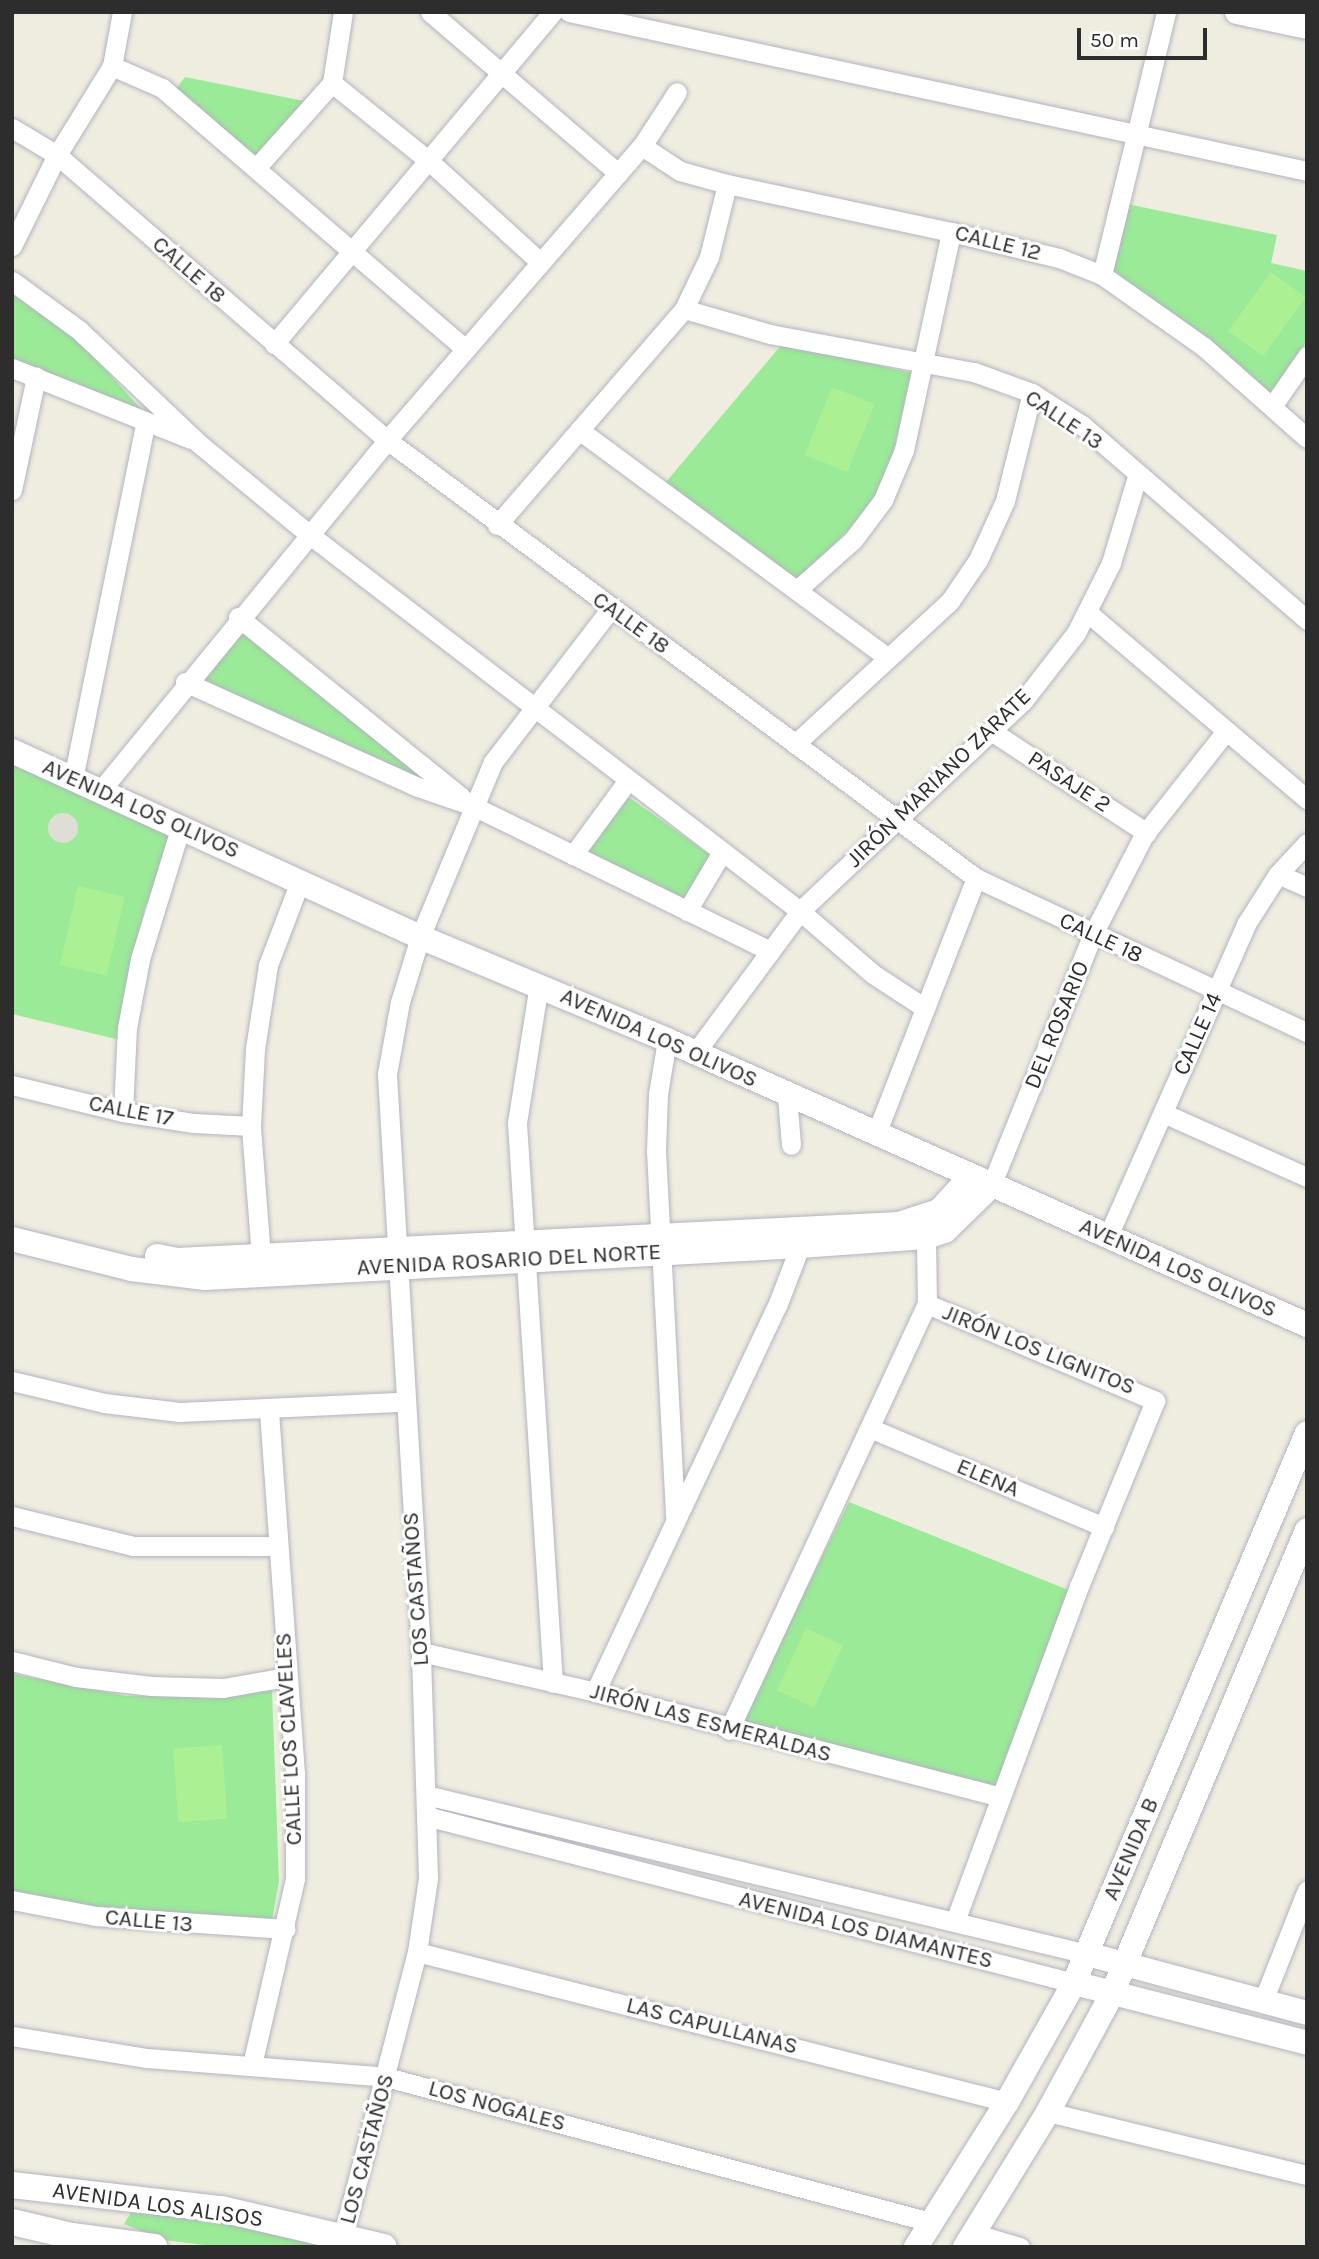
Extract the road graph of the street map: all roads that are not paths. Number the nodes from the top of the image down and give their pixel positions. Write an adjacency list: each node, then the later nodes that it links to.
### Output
1 (122, 12): 9 (street)
2 (343, 12): 11 (street)
3 (430, 12): 10 (street)
4 (553, 12): 10 (street)
5 (569, 12): 14 (street)
6 (1166, 12): 14 (street)
7 (1237, 12): 8 (street)
8 (1307, 27)
9 (112, 66): 16 (street); 18 (street)
10 (503, 77): 17 (street); 20 (street)
11 (332, 83): 17 (street); 18 (street)
12 (677, 92): 15 (street)
13 (12, 128): 16 (street, CALLE 18)
14 (1136, 132): 19 (street); 26 (street)
15 (642, 146): 20 (street); 21 (street, CALLE 12)
16 (57, 155): 23 (street); 29 (street, CALLE 18)
17 (429, 160): 24 (street); 25 (street)
18 (256, 168): 24 (street)
19 (1307, 171)
20 (618, 173): 25 (street)
21 (727, 184): 22 (street, CALLE 12); 28 (street)
22 (951, 232): 26 (street, CALLE 12); 32 (street)
23 (12, 246)
24 (350, 252): 29 (street); 30 (street)
25 (539, 261): 30 (street)
26 (1102, 275): 36 (street, CALLE 12)
27 (12, 281): 41 (street)
28 (684, 309): 32 (street, CALLE 13); 38 (street)
29 (274, 344): 40 (street, CALLE 18)
30 (465, 349): 40 (street)
31 (1307, 356): 36 (street)
32 (923, 364): 35 (street, CALLE 13); 46 (street)
33 (12, 368): 34 (street)
34 (36, 377): 37 (street); 43 (street)
35 (1032, 393): 42 (street, CALLE 13); 51 (street)
36 (1273, 405): 39 (street, CALLE 12)
37 (145, 424): 41 (street); 58 (street)
38 (579, 429): 44 (street); 46 (street)
39 (1307, 438)
40 (387, 440): 44 (street, CALLE 18); 45 (street)
41 (197, 442): 45 (street)
42 (1137, 477): 48 (street, JIRÓN MARIANO ZARATE); 50 (street, CALLE 13)
43 (12, 490)
44 (497, 525): 47 (street, CALLE 18)
45 (310, 535): 49 (street); 53 (street)
46 (797, 590): 51 (street)
47 (611, 608): 53 (street, LOS CASTAÑOS); 56 (street, CALLE 18)
48 (1087, 612): 54 (street, JIRÓN MARIANO ZARATE); 55 (street)
49 (238, 618): 52 (street); 62 (street)
50 (1307, 620)
51 (888, 658): 56 (street)
52 (185, 682): 60 (street); 62 (street)
53 (535, 710): 59 (street); 62 (street, LOS CASTAÑOS)
54 (991, 731): 63 (street, JIRÓN MARIANO ZARATE); 65 (street, PASAJE 2)
55 (1226, 731): 61 (street); 65 (street, DEL ROSARIO)
56 (794, 744): 63 (street, CALLE 18)
57 (12, 751): 58 (street, AVENIDA LOS OLIVOS)
58 (73, 779): 60 (street, AVENIDA LOS OLIVOS)
59 (628, 780): 67 (street); 68 (street)
60 (101, 790): 64 (street, AVENIDA LOS OLIVOS)
61 (1307, 799)
62 (472, 806): 68 (street); 76 (street, LOS CASTAÑOS)
63 (899, 821): 70 (street, CALLE 18); 74 (street, JIRÓN MARIANO ZARATE)
64 (181, 826): 71 (street, AVENIDA LOS OLIVOS); 86 (street)
65 (1147, 833): 75 (street, DEL ROSARIO)
66 (1307, 843): 69 (street, CALLE 14)
67 (722, 852): 73 (street); 74 (street)
68 (573, 855): 73 (street)
69 (1278, 874): 72 (street); 79 (street, CALLE 14)
70 (976, 878): 75 (street, CALLE 18); 80 (street)
71 (300, 881): 76 (street, AVENIDA LOS OLIVOS); 88 (street)
72 (1307, 887)
73 (687, 911): 77 (street)
74 (800, 911): 77 (street, JIRÓN MARIANO ZARATE); 80 (street)
75 (1092, 936): 79 (street, CALLE 18); 92 (street, DEL ROSARIO)
76 (420, 937): 78 (street, AVENIDA LOS OLIVOS); 100 (street, LOS CASTAÑOS)
77 (770, 951): 83 (street, JIRÓN MARIANO ZARATE)
78 (539, 985): 82 (street, AVENIDA LOS OLIVOS); 99 (street)
79 (1217, 991): 81 (street, CALLE 18); 87 (street, CALLE 14)
80 (925, 1008): 89 (street)
81 (1307, 1032)
82 (667, 1040): 83 (street, AVENIDA LOS OLIVOS); 98 (street)
83 (695, 1053): 85 (street, AVENIDA LOS OLIVOS)
84 (12, 1085): 86 (street, CALLE 17)
85 (787, 1096): 89 (street, AVENIDA LOS OLIVOS); 90 (street)
86 (123, 1112): 88 (street, CALLE 17)
87 (1163, 1113): 91 (street); 95 (street, CALLE 14)
88 (251, 1126): 101 (street)
89 (876, 1134): 92 (street, AVENIDA LOS OLIVOS)
90 (791, 1145)
91 (1307, 1177)
92 (981, 1181): 94 (street, AVENIDA ROSARIO DEL NORTE); 95 (street, AVENIDA LOS OLIVOS); 96 (street, AVENIDA ROSARIO DEL NORTE)
93 (12, 1223): 101 (street, AVENIDA ROSARIO DEL NORTE)
94 (798, 1236): 96 (street, AVENIDA ROSARIO DEL NORTE); 98 (street, AVENIDA ROSARIO DEL NORTE); 110 (street)
95 (1108, 1236): 103 (street, AVENIDA LOS OLIVOS)
96 (926, 1237): 102 (street)
97 (12, 1239): 101 (street, AVENIDA ROSARIO DEL NORTE)
98 (659, 1242): 99 (street, AVENIDA ROSARIO DEL NORTE); 110 (street)
99 (527, 1251): 100 (street, AVENIDA ROSARIO DEL NORTE); 117 (street)
100 (396, 1258): 101 (street, AVENIDA ROSARIO DEL NORTE); 105 (street, LOS CASTAÑOS)
101 (262, 1265)
102 (927, 1304): 107 (street); 111 (street, JIRÓN LOS LIGNITOS)
103 (1307, 1325)
104 (12, 1381): 106 (street)
105 (403, 1402): 106 (street); 114 (street, LOS CASTAÑOS)
106 (269, 1408): 113 (street, CALLE LOS CLAVELES)
107 (872, 1429): 111 (street, ELENA); 119 (street)
108 (1307, 1433): 128 (street, AVENIDA B)
109 (12, 1516): 113 (street)
110 (676, 1521): 118 (street)
111 (1104, 1527): 121 (street)
112 (1307, 1530): 129 (street, AVENIDA B)
113 (278, 1546): 116 (street, CALLE LOS CLAVELES)
114 (421, 1652): 117 (street, JIRÓN LAS ESMERALDAS); 120 (street, LOS CASTAÑOS)
115 (12, 1661): 116 (street)
116 (286, 1677): 126 (street, CALLE LOS CLAVELES)
117 (553, 1683): 118 (street, JIRÓN LAS ESMERALDAS)
118 (595, 1692): 119 (street, JIRÓN LAS ESMERALDAS)
119 (729, 1730): 121 (street, JIRÓN LAS ESMERALDAS)
120 (426, 1794): 122 (street, LOS CASTAÑOS); 125 (street, AVENIDA LOS DIAMANTES)
121 (1000, 1797): 125 (street)
122 (426, 1816): 127 (street, LOS CASTAÑOS); 130 (street, AVENIDA LOS DIAMANTES)
123 (1307, 1890): 132 (street)
124 (12, 1899): 126 (street, CALLE 13)
125 (955, 1922): 128 (street, AVENIDA LOS DIAMANTES)
126 (286, 1929): 136 (street, CALLE LOS CLAVELES)
127 (417, 1952): 137 (street, LOS CASTAÑOS); 138 (street, LAS CAPULLANAS)
128 (1087, 1954): 129 (street, AVENIDA LOS DIAMANTES); 130 (street, AVENIDA B)
129 (1126, 1964): 131 (street, AVENIDA B); 132 (street, AVENIDA LOS DIAMANTES)
130 (1074, 1983): 131 (street, AVENIDA LOS DIAMANTES); 138 (street, AVENIDA B)
131 (1112, 1994): 135 (street, AVENIDA LOS DIAMANTES); 139 (street, AVENIDA B)
132 (1263, 2001): 133 (street, AVENIDA LOS DIAMANTES)
133 (1307, 2013)
134 (12, 2036): 136 (street, LOS NOGALES)
135 (1307, 2043)
136 (252, 2065): 137 (street, LOS NOGALES)
137 (386, 2077): 144 (street, LOS NOGALES); 146 (street, LOS CASTAÑOS)
138 (1007, 2102): 144 (street, AVENIDA B)
139 (1048, 2112): 140 (street); 147 (street, AVENIDA B)
140 (1307, 2175)
141 (12, 2185): 142 (main road, AVENIDA LOS ALISOS)
142 (40, 2189): 143 (main road, AVENIDA LOS ALISOS); 145 (main road)
143 (82, 2196): 146 (main road, AVENIDA LOS ALISOS); 148 (main road)
144 (930, 2222): 151 (street, AVENIDA B)
145 (23, 2232): 148 (main road, AVENIDA LOS ALISOS)
146 (343, 2236): 150 (main road, AVENIDA LOS ALISOS)
147 (969, 2240): 152 (street)
148 (71, 2242): 149 (main road, AVENIDA LOS ALISOS)
149 (154, 2247)
150 (384, 2247)
151 (916, 2247)
152 (1020, 2247)

